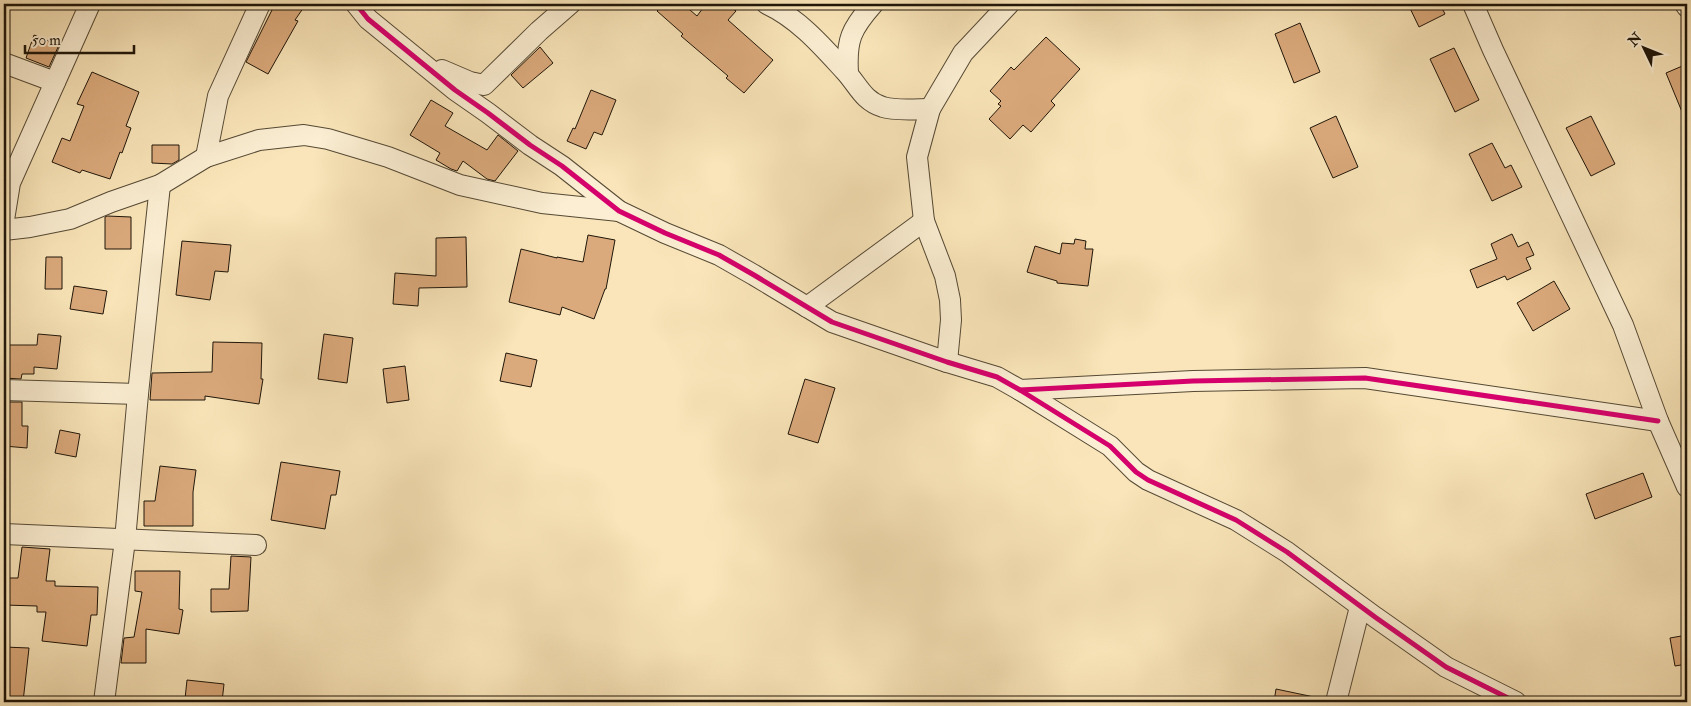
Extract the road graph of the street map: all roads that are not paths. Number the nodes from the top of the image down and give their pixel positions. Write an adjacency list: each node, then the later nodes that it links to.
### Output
1 (90, 4): 14 (street)
2 (260, 4): 16 (street)
3 (356, 4): 12 (street)
4 (570, 4): 12 (street)
5 (767, 4): 13 (street)
6 (873, 4): 13 (street)
7 (1009, 4): 15 (street)
8 (1473, 4): 27 (street)
9 (1686, 4): 10 (street)
10 (1687, 8)
11 (4, 63): 14 (street)
12 (426, 66): 18 (street)
13 (848, 73): 15 (street)
14 (55, 82): 19 (street)
15 (930, 109): 20 (street)
16 (206, 157): 17 (street); 18 (street)
17 (160, 185): 21 (street); 26 (street)
18 (619, 211): 22 (street)
19 (4, 220)
20 (924, 221): 22 (street); 23 (street)
21 (4, 230)
22 (807, 307): 23 (street)
23 (947, 362): 25 (street)
24 (4, 390): 26 (street)
25 (1020, 390): 27 (street); 32 (street)
26 (138, 394): 30 (street)
27 (1658, 421): 28 (street)
28 (1687, 487)
29 (4, 534): 30 (street)
30 (126, 540): 31 (street); 33 (street)
31 (256, 545)
32 (1360, 607): 34 (street); 35 (street)
33 (104, 702)
34 (1336, 702)
35 (1516, 702)

